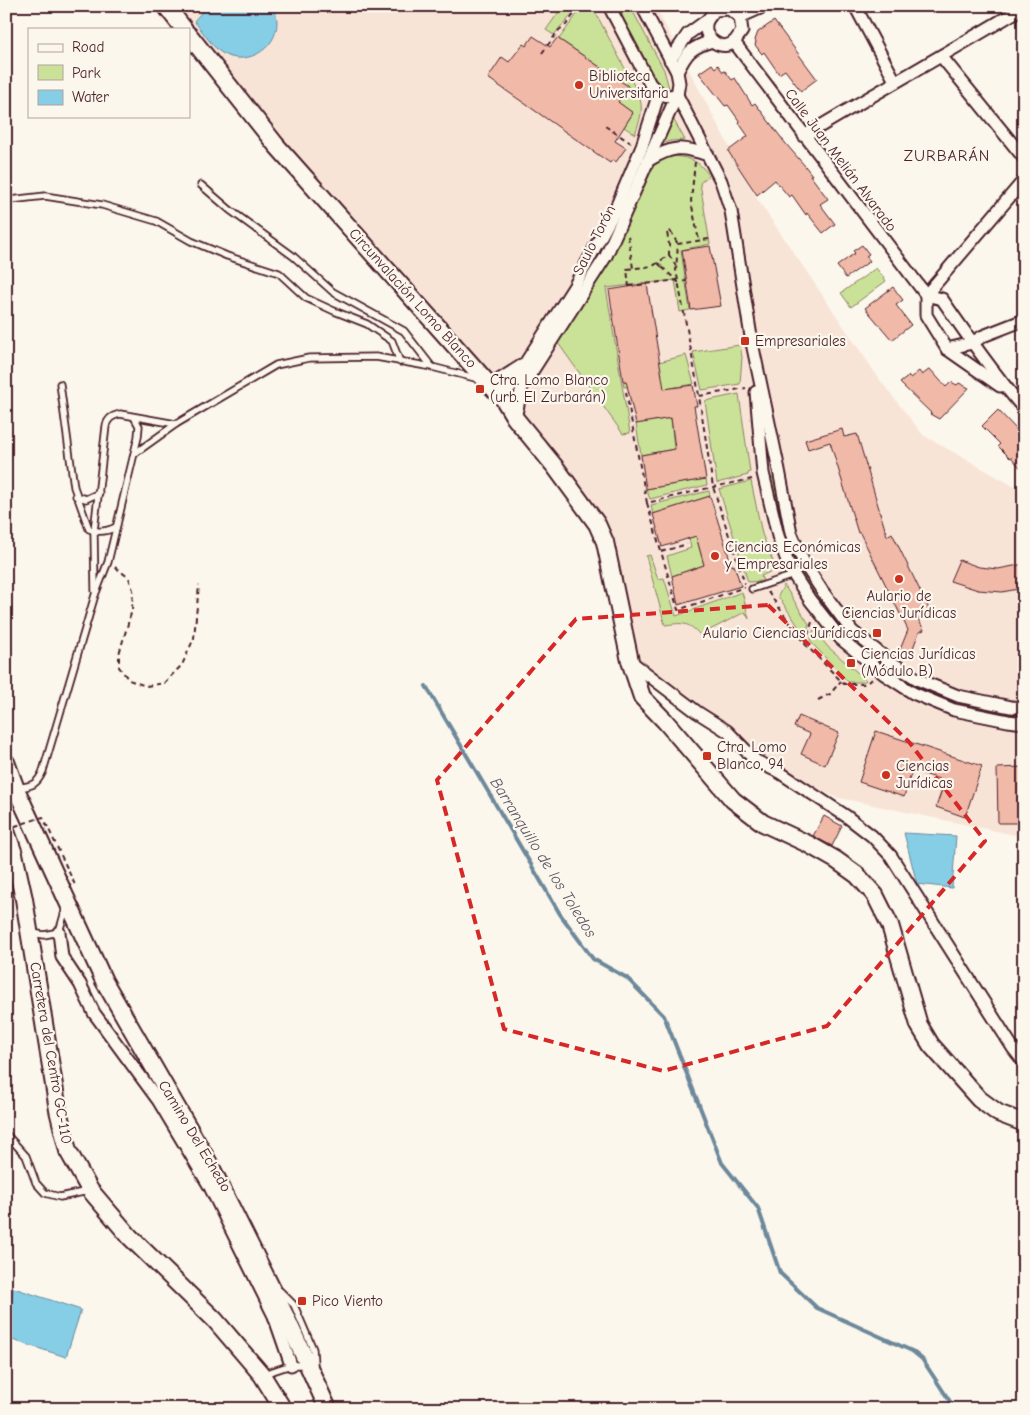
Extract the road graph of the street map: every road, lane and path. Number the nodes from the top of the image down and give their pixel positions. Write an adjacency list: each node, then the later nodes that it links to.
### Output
1 (166, 6): 10 (street)
2 (580, 6): 14 (path)
3 (609, 6): 19 (street)
4 (642, 6): 16 (street)
5 (765, 6): 8 (street)
6 (855, 6): 18 (street)
7 (1024, 8): 15 (street)
8 (740, 17): 9 (street); 13 (street)
9 (706, 22): 12 (street); 16 (street)
10 (183, 28)
11 (190, 36): 49 (street, Circunvalación Lomo Blanco)
12 (712, 41): 13 (street); 17 (street)
13 (734, 42): 22 (street, Calle Juan Melián Alvarado)
14 (542, 53)
15 (941, 56): 18 (street); 25 (street)
16 (670, 60): 17 (street)
17 (676, 72): 20 (street)
18 (895, 81): 22 (street)
19 (660, 93): 20 (street); 23 (street, Saulo Torón)
20 (677, 95): 24 (street); 26 (street, Saulo Torón)
21 (605, 126): 23 (path)
22 (804, 136): 41 (street, Calle Juan Melián Alvarado)
23 (641, 149): 47 (street, Saulo Torón)
24 (708, 155): 26 (street); 43 (street)
25 (1024, 158)
26 (648, 160): 58 (street, Saulo Torón)
27 (695, 161): 33 (path)
28 (1024, 180): 41 (street)
29 (201, 185): 48 (lane)
30 (10, 200): 46 (lane)
31 (628, 234): 38 (path)
32 (709, 239): 33 (path)
33 (698, 241): 34 (path)
34 (678, 244): 35 (path); 37 (path)
35 (669, 255): 36 (path); 37 (path)
36 (658, 263): 38 (path); 39 (path, bridge)
37 (676, 266): 39 (path)
38 (633, 268): 39 (path)
39 (678, 281): 40 (path, bridge); 54 (path)
40 (686, 281)
41 (926, 296): 44 (street, Calle Juan Melián Alvarado); 45 (street, Calle Juan Melián Alvarado)
42 (1024, 320): 44 (street)
43 (752, 343): 51 (street); 81 (street)
44 (972, 343): 45 (street); 53 (street, Calle Juan Melián Alvarado)
45 (946, 349): 53 (street, Calle Juan Melián Alvarado)
46 (400, 362): 48 (lane); 59 (lane)
47 (525, 363): 49 (street); 55 (street, Saulo Torón)
48 (432, 367): 49 (lane)
49 (488, 383): 55 (street, Circunvalación Lomo Blanco)
50 (60, 384): 64 (lane)
51 (756, 387): 54 (path); 61 (street)
52 (626, 392): 65 (path)
53 (1010, 393): 56 (street, Calle Juan Melián Alvarado)
54 (699, 396): 62 (path)
55 (503, 398): 58 (street, Circunvalación Lomo Blanco)
56 (1024, 409)
57 (134, 418): 59 (lane); 60 (lane); 63 (lane)
58 (515, 418): 77 (street, Circunvalación Lomo Blanco)
59 (176, 424): 60 (lane)
60 (134, 454): 66 (lane)
61 (764, 477): 62 (path); 71 (street)
62 (713, 487): 65 (path); 69 (path)
63 (98, 493): 64 (lane); 67 (lane)
64 (76, 496): 67 (lane)
65 (647, 503): 69 (path)
66 (116, 527): 67 (lane); 70 (lane)
67 (94, 531): 74 (lane)
68 (687, 544): 69 (path)
69 (661, 552)
70 (108, 562): 72 (path); 74 (lane)
71 (794, 575): 73 (lane); 75 (street)
72 (199, 585)
73 (754, 588): 76 (path)
74 (95, 595): 84 (lane)
75 (817, 608): 76 (path); 82 (street)
76 (805, 644): 78 (path)
77 (630, 661): 90 (street); 91 (street, Circunvalación Lomo Blanco)
78 (841, 681): 79 (path); 80 (path)
79 (866, 684)
80 (818, 700)
81 (1024, 708)
82 (1024, 723)
83 (6, 762): 84 (street)
84 (16, 789): 87 (street)
85 (6, 830): 86 (path, bridge); 88 (street, Carretera del Centro GC-110)
86 (75, 884)
87 (68, 902): 89 (lane); 94 (street)
88 (30, 932): 89 (lane); 93 (street, Carretera del Centro GC-110)
89 (59, 932): 95 (street, Camino Del Echedo)
90 (1024, 1062)
91 (1024, 1123)
92 (6, 1134): 93 (lane)
93 (90, 1190): 97 (street, Carretera del Centro GC-110)
94 (268, 1279): 96 (street); 98 (lane)
95 (291, 1365): 96 (lane); 97 (lane)
96 (308, 1365): 98 (street)
97 (262, 1375): 99 (street, Carretera del Centro GC-110)
98 (316, 1381): 100 (street)
99 (283, 1409)
100 (328, 1409)

